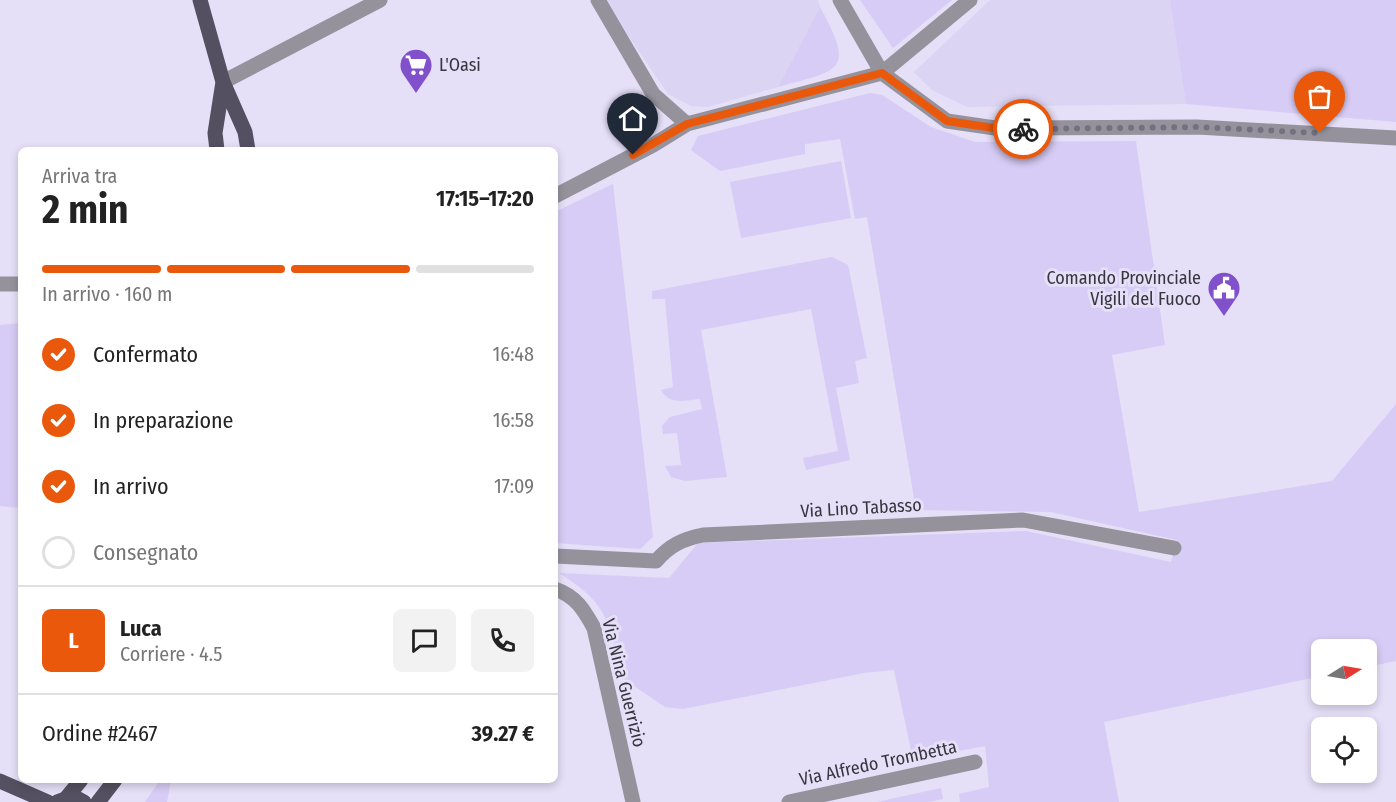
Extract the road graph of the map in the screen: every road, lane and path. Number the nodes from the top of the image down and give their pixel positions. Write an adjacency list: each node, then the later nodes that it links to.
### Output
1 (200, 0): 7 (main road)
2 (380, 0): 7 (street)
3 (598, 0): 8 (street)
4 (840, 0): 6 (street)
5 (970, 0): 6 (street)
6 (882, 73): 8 (street); 9 (street)
7 (223, 82): 10 (main road); 11 (main road)
8 (687, 124): 12 (street)
9 (1396, 138)
10 (217, 147)
11 (248, 147)
12 (558, 194)
13 (0, 284): 14 (street)
14 (18, 284)
15 (1174, 548): 16 (street, Via Lino Tabasso)
16 (558, 556)
17 (558, 590): 26 (street, Via Nina Guerrizio)
18 (975, 762): 27 (street, Via Alfredo Trombetta)
19 (0, 781): 23 (main road)
20 (78, 783): 22 (main road)
21 (114, 783): 25 (main road)
22 (62, 799): 24 (main road)
23 (48, 802)
24 (84, 802)
25 (98, 802)
26 (633, 802)
27 (789, 802)

